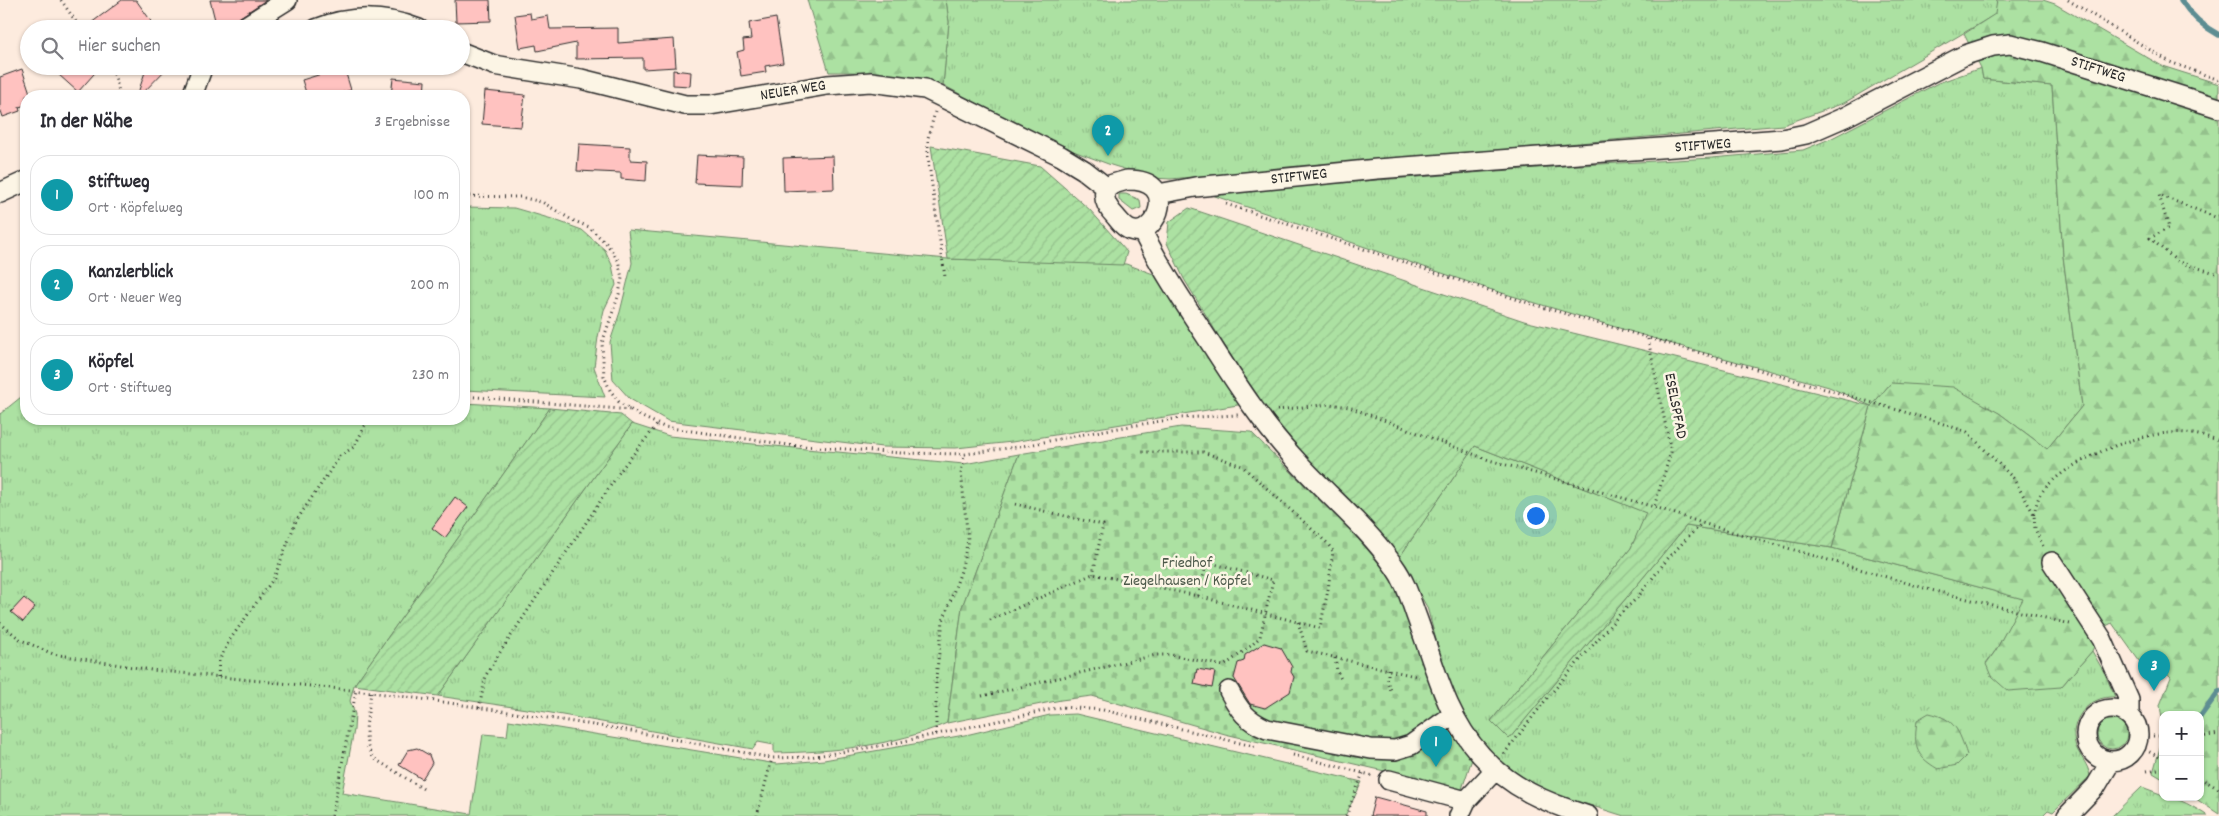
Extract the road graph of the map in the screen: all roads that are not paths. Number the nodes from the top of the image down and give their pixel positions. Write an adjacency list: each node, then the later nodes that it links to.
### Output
1 (287, 0): 2 (street)
2 (255, 20)
3 (346, 20): 4 (street)
4 (380, 20)
5 (470, 56): 10 (street, NEUER WEG)
6 (202, 75): 7 (street)
7 (195, 90)
8 (2219, 108): 12 (street, STIFTWEG)
9 (20, 184): 11 (street)
10 (1106, 188): 12 (street); 13 (street)
11 (0, 193)
12 (1158, 194): 13 (street)
13 (1142, 231): 16 (street)
14 (2052, 562): 17 (street)
15 (1229, 692): 16 (street)
16 (1453, 714): 19 (street)
17 (2129, 715): 18 (street); 18 (street)
18 (2111, 761): 23 (street)
19 (1495, 770): 21 (street); 22 (street)
20 (1389, 780): 21 (street)
21 (1463, 809)
22 (1588, 816)
23 (2066, 816)

